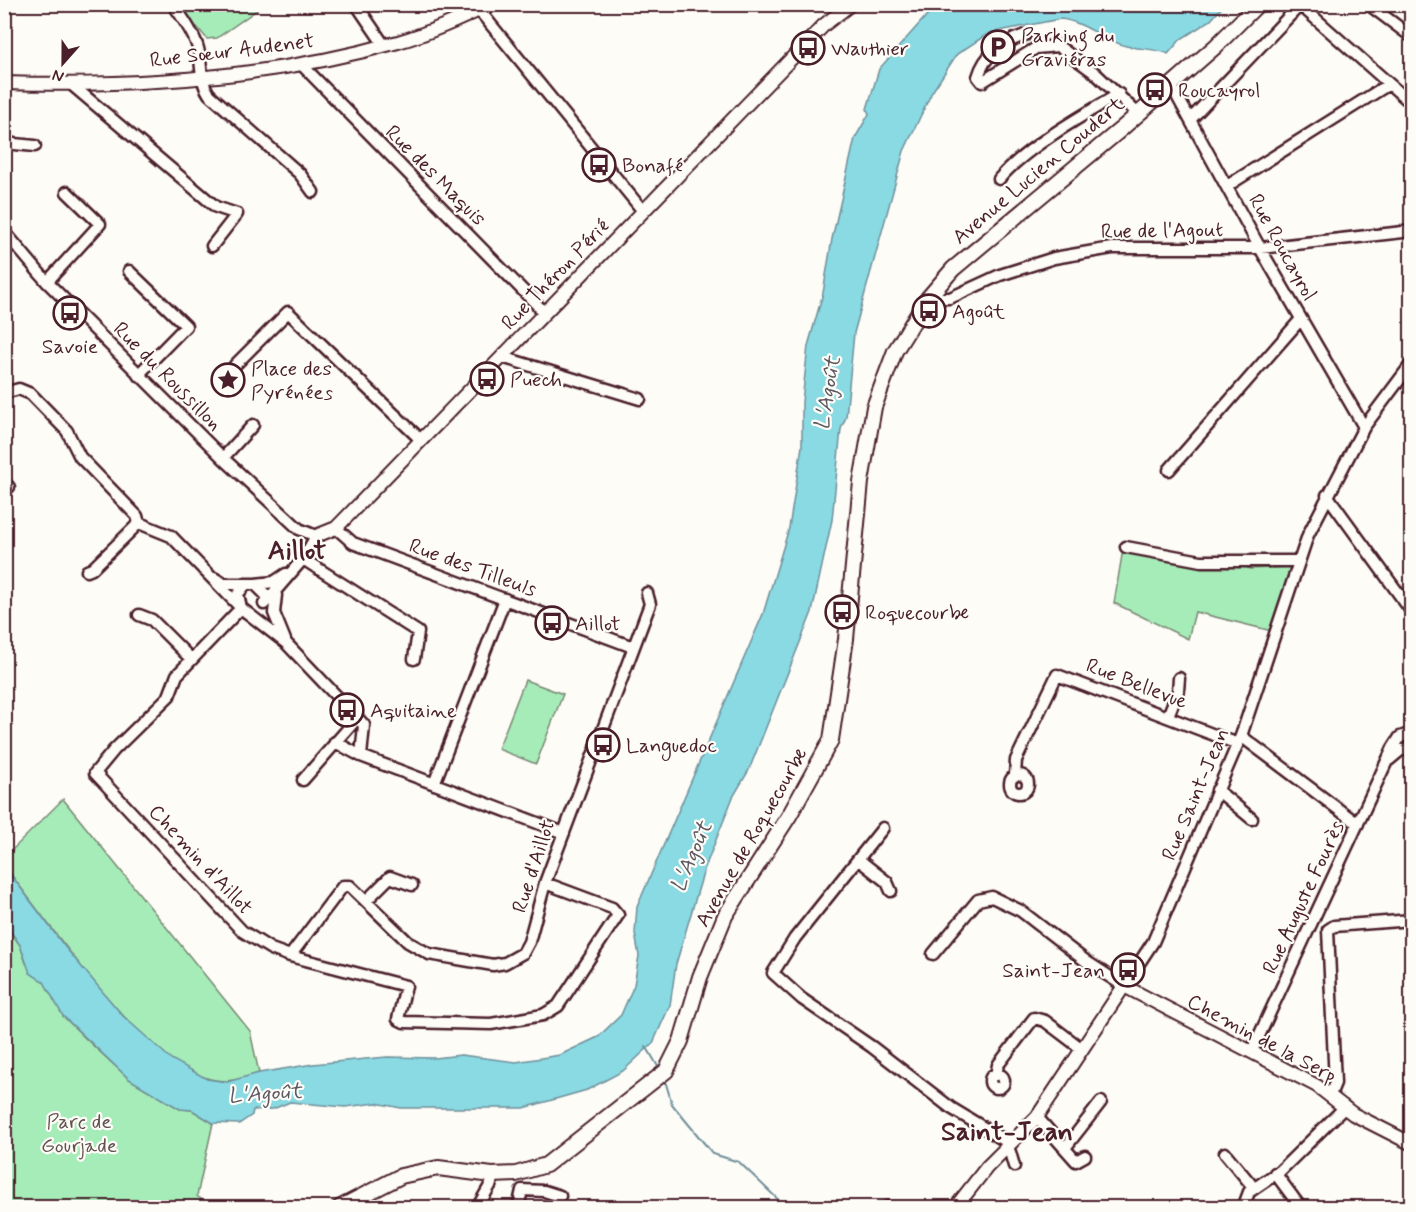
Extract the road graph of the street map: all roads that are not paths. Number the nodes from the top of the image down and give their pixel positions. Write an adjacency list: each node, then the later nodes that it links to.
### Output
1 (173, 4): 13 (street)
2 (356, 4): 11 (street)
3 (492, 4): 8 (street, Rue Sœur Audenet)
4 (1258, 4): 17 (main road, Avenue Lucien Coudert)
5 (1368, 4): 10 (street)
6 (1300, 5): 15 (street); 21 (street)
7 (843, 6): 28 (street, Rue Théron Périé)
8 (479, 10): 11 (street, Rue Sœur Audenet); 28 (street)
9 (1025, 35): 18 (street)
10 (1412, 37)
11 (384, 45): 12 (street, Rue Sœur Audenet)
12 (302, 65): 13 (street, Rue Sœur Audenet); 36 (street, Rue des Maquis)
13 (201, 76): 16 (street, Rue Sœur Audenet); 27 (street)
14 (4, 83): 16 (street, Rue Sœur Audenet)
15 (1389, 84): 19 (street); 25 (street)
16 (72, 85): 31 (street)
17 (1171, 85): 20 (main road, Avenue Lucien Coudert); 21 (street, Rue Roucayrol)
18 (1119, 94): 20 (street); 24 (street)
19 (1412, 104)
20 (1138, 114): 35 (main road, Avenue Lucien Coudert)
21 (1190, 120): 25 (street, Rue Roucayrol)
22 (4, 143): 23 (street)
23 (35, 146)
24 (999, 179)
25 (1227, 186): 32 (street, Rue Roucayrol)
26 (67, 192): 34 (street)
27 (313, 192)
28 (643, 211): 36 (street, Rue Théron Périé)
29 (4, 231): 34 (street, Rue du Roussillon)
30 (1412, 231): 32 (street, Rue de l'Agout)
31 (212, 246)
32 (1260, 248): 35 (street, Rue de l'Agout); 37 (street, Rue Roucayrol)
33 (129, 271): 41 (street)
34 (47, 282): 41 (street, Rue du Roussillon)
35 (928, 298): 111 (main road, Avenue de Roquecourbe)
36 (544, 312): 38 (street, Rue Théron Périé)
37 (1301, 319): 45 (street, Rue Roucayrol); 48 (street)
38 (502, 357): 43 (street); 46 (street, Rue Théron Périé)
39 (1412, 363): 45 (street, Rue Saint-Jean)
40 (235, 365): 46 (street)
41 (138, 375): 47 (street, Rue du Roussillon)
42 (4, 393): 50 (street)
43 (640, 399)
44 (253, 425): 47 (street)
45 (1364, 427): 49 (street, Rue Saint-Jean)
46 (420, 439): 51 (street, Rue Théron Périé)
47 (223, 458): 52 (street, Rue du Roussillon)
48 (1169, 470)
49 (1327, 495): 55 (street, Rue Saint-Jean); 63 (street)
50 (139, 523): 56 (street); 58 (street)
51 (336, 528): 52 (street, Rue Théron Périé); 61 (street, Rue des Tilleuls)
52 (316, 536): 54 (street)
53 (1126, 547): 55 (street)
54 (303, 559): 57 (street); 69 (street)
55 (1299, 561): 75 (street, Rue Saint-Jean)
56 (87, 571)
57 (292, 571): 60 (street); 60 (street)
58 (209, 575): 60 (street); 62 (street)
59 (647, 593): 67 (street, Rue d'Aillot)
60 (264, 594): 62 (street); 62 (street); 66 (street)
61 (505, 599): 65 (street, Rue des Tilleuls); 82 (street)
62 (245, 610): 66 (street); 68 (street)
63 (1412, 612)
64 (139, 615): 68 (street)
65 (616, 641): 67 (street, Rue des Tilleuls); 70 (street)
66 (286, 643): 72 (street)
67 (633, 647): 70 (street, Rue d'Aillot)
68 (191, 659): 95 (street, Chemin d'Aillot)
69 (414, 659)
70 (625, 669): 87 (street, Rue d'Aillot)
71 (1179, 678): 73 (street)
72 (355, 715): 76 (street); 78 (street)
73 (1168, 716): 75 (street, Rue Bellevue); 80 (street, Rue Bellevue)
74 (1412, 733): 79 (street, Rue Auguste Fourès)
75 (1240, 740): 83 (street, Rue Saint-Jean); 85 (street, Rue Bellevue)
76 (335, 742): 78 (street); 81 (street)
77 (1412, 750): 79 (street)
78 (361, 756): 82 (street)
79 (1389, 761): 85 (street, Rue Auguste Fourès)
80 (1016, 775)
81 (303, 780)
82 (434, 784): 87 (street)
83 (1217, 790): 84 (street); 96 (street, Rue Saint-Jean)
84 (1252, 819)
85 (1358, 824): 98 (street, Rue Auguste Fourès)
86 (884, 828): 88 (street)
87 (564, 833): 89 (street, Rue d'Aillot)
88 (859, 860): 91 (street); 105 (street)
89 (545, 883): 92 (street, Rue d'Aillot); 95 (street, Chemin d'Aillot)
90 (412, 885): 92 (street)
91 (891, 891)
92 (366, 901): 95 (street, Rue d'Aillot)
93 (1412, 920): 100 (street)
94 (933, 954): 96 (street)
95 (290, 956)
96 (1124, 986): 97 (street, Rue Saint-Jean); 98 (street, Chemin de la Serp)
97 (1082, 1049): 99 (street); 103 (street, Rue Saint-Jean)
98 (1252, 1051): 100 (street, Chemin de la Serp)
99 (996, 1074)
100 (1330, 1095): 102 (street, Chemin de la Serp)
101 (1101, 1102): 106 (street)
102 (1346, 1107): 104 (street, Chemin de la Serp); 110 (street)
103 (1037, 1117): 105 (street, Rue Saint-Jean); 106 (street)
104 (1412, 1144)
105 (1007, 1145): 109 (street); 119 (street, Rue Saint-Jean)
106 (1065, 1148): 108 (street)
107 (1226, 1153): 113 (street)
108 (1085, 1155)
109 (1014, 1166)
110 (1275, 1173): 113 (street); 121 (street)
111 (516, 1174): 112 (main road, Avenue de Roquecourbe); 114 (street)
112 (492, 1175): 116 (main road, Avenue de Roquecourbe); 117 (street)
113 (1254, 1188): 120 (street)
114 (522, 1190): 115 (street); 118 (street)
115 (560, 1196)
116 (339, 1208)
117 (477, 1208)
118 (518, 1208)
119 (955, 1208)
120 (1243, 1208)
121 (1301, 1208)

